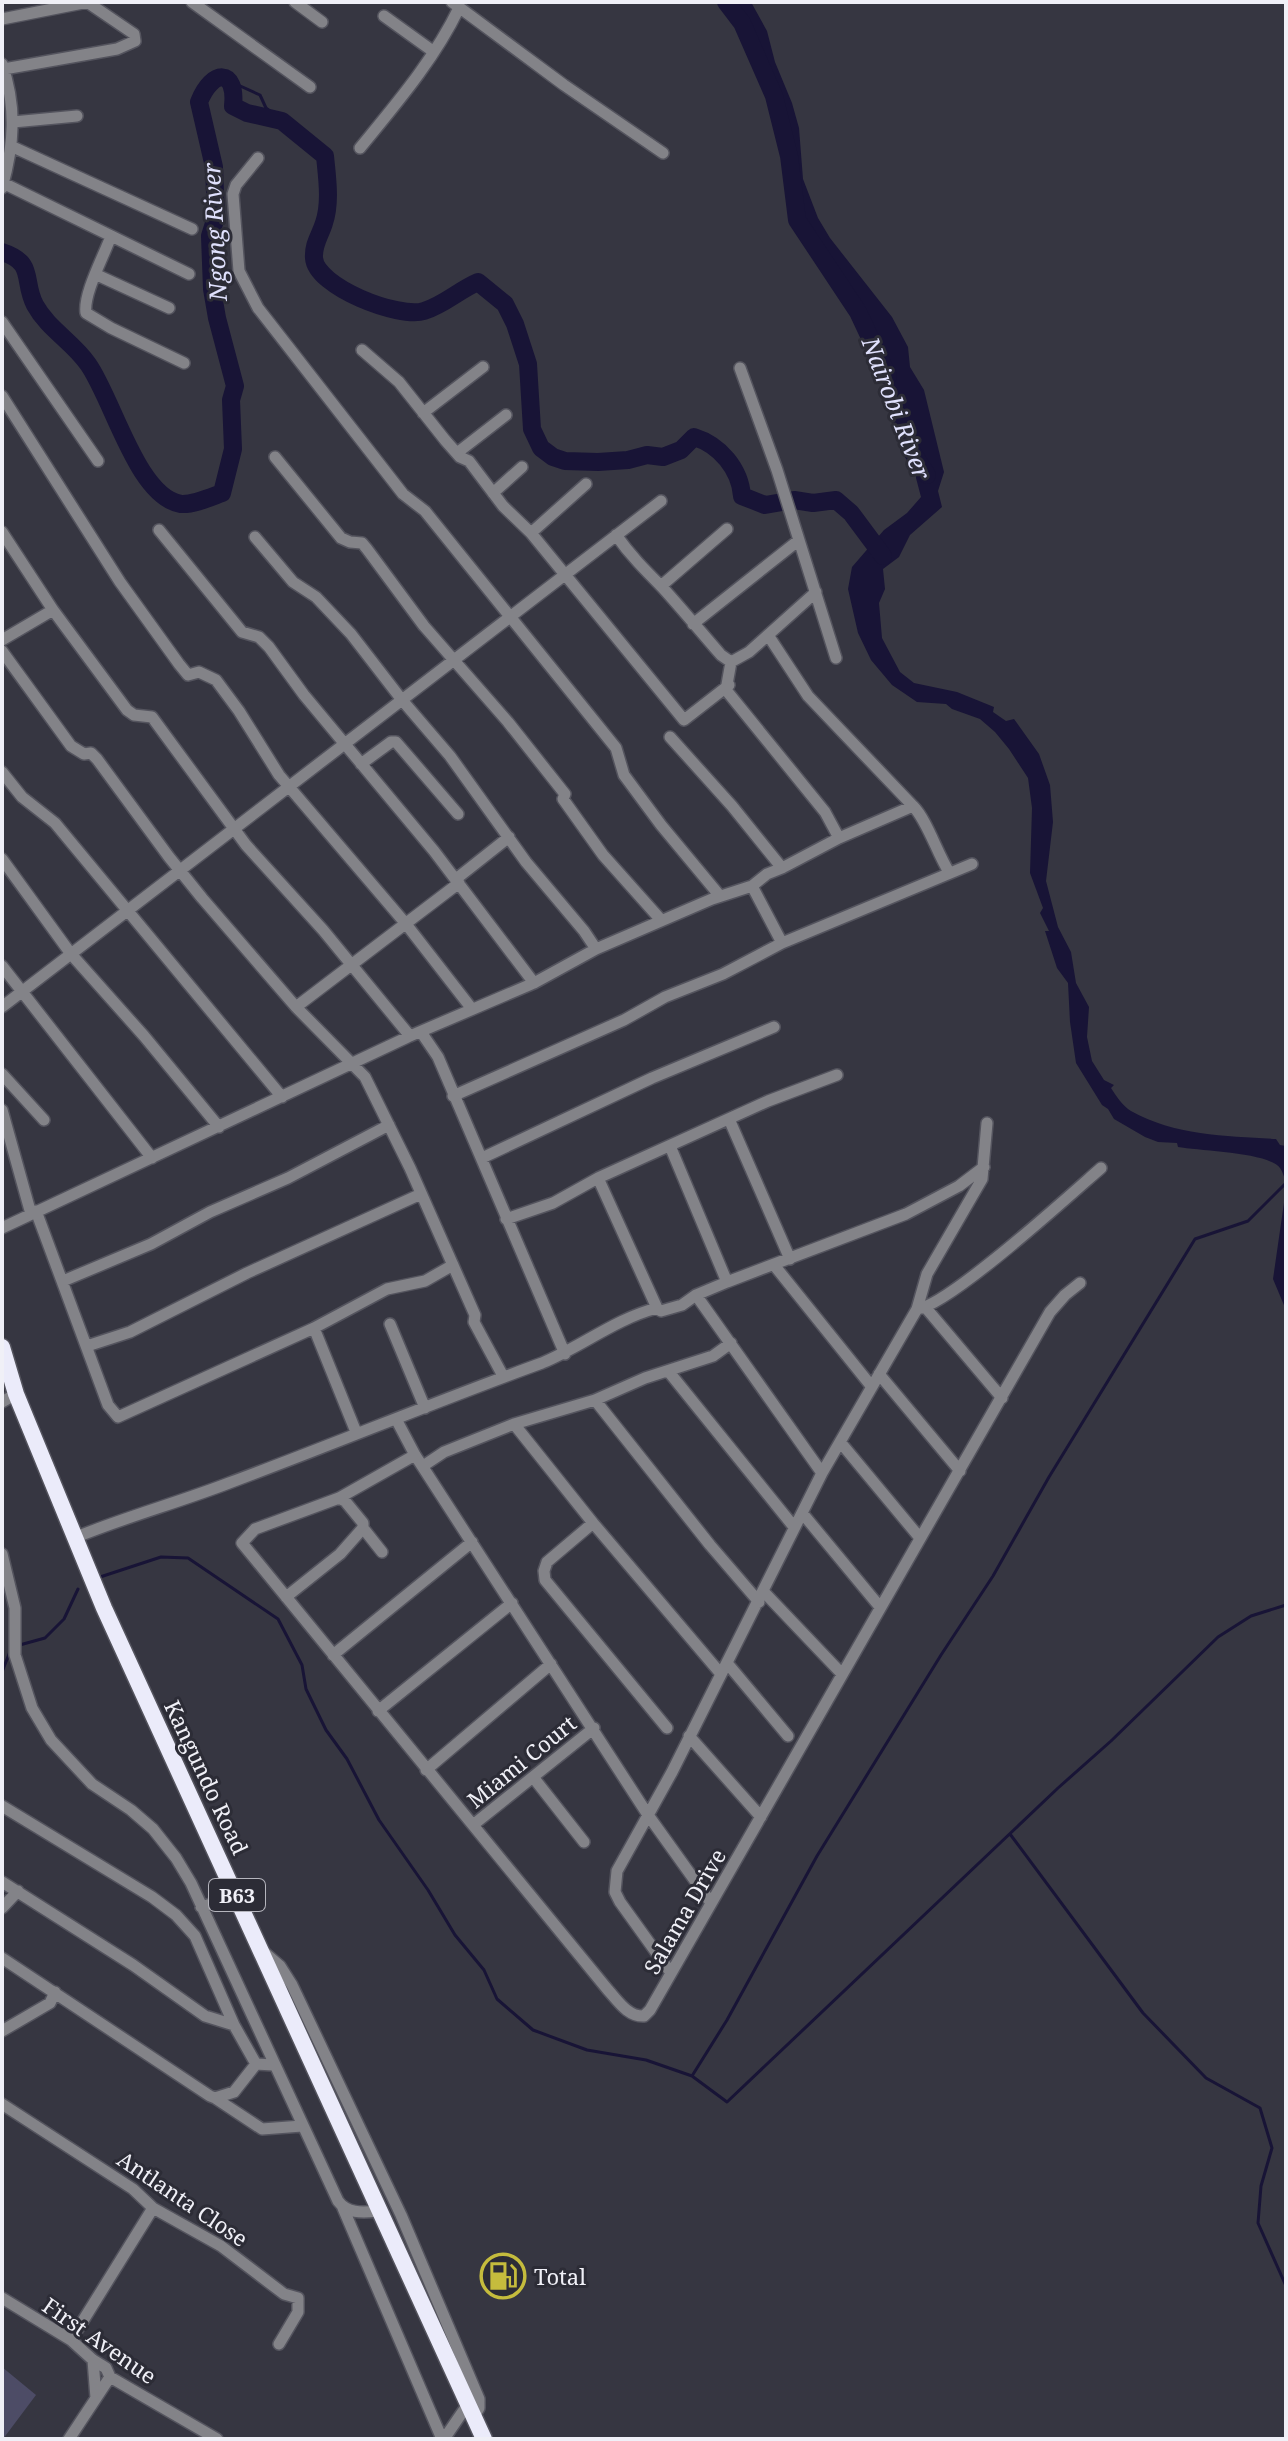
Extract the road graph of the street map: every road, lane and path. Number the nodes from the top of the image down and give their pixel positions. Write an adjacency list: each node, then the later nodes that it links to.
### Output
1 (87, 2): 6 (street); 9 (street)
2 (192, 2): 10 (street)
3 (295, 2): 7 (street)
4 (456, 5): 8 (street); 15 (street)
5 (384, 16): 8 (street)
6 (2, 19)
7 (322, 22)
8 (434, 52): 14 (street)
9 (3, 67): 12 (street)
10 (310, 87)
11 (77, 116): 12 (street)
12 (13, 122): 13 (street)
13 (13, 147): 17 (street); 18 (street)
14 (360, 148)
15 (663, 153)
16 (258, 158): 49 (street)
17 (3, 186): 19 (street)
18 (192, 229)
19 (111, 236): 20 (street); 21 (street)
20 (189, 274)
21 (97, 275): 22 (street); 25 (street)
22 (169, 308)
23 (2, 322): 33 (street)
24 (362, 350): 29 (street)
25 (184, 363)
26 (483, 367): 29 (street)
27 (740, 368): 44 (street)
28 (2, 396): 63 (street)
29 (423, 413): 31 (street)
30 (506, 415): 31 (street)
31 (457, 453): 36 (street)
32 (275, 457): 56 (street)
33 (98, 461)
34 (522, 467): 36 (street)
35 (586, 484): 41 (street)
36 (493, 493): 41 (street)
37 (661, 501): 42 (street)
38 (727, 529): 46 (street)
39 (159, 530): 60 (street)
40 (2, 532): 48 (street)
41 (531, 533): 45 (street)
42 (616, 535): 45 (street); 46 (street)
43 (255, 537): 58 (street)
44 (799, 540): 47 (street); 50 (street)
45 (564, 576): 49 (street); 57 (street)
46 (661, 586): 50 (street)
47 (816, 592): 51 (street); 54 (street)
48 (53, 610): 52 (street); 66 (street)
49 (510, 618): 56 (street); 76 (street)
50 (693, 624): 55 (street)
51 (768, 635): 55 (street); 64 (street)
52 (2, 640)
53 (2, 651): 72 (street)
54 (836, 658)
55 (731, 662): 57 (street)
56 (454, 663): 58 (street); 78 (street)
57 (729, 685): 68 (street)
58 (402, 700): 60 (street); 67 (street)
59 (670, 737): 71 (street)
60 (346, 746): 61 (street); 63 (street)
61 (361, 764): 65 (street); 74 (street)
62 (2, 772): 77 (street)
63 (290, 787): 66 (street); 79 (street)
64 (913, 806): 68 (street); 73 (street)
65 (458, 814)
66 (234, 830): 72 (street); 83 (street)
67 (509, 837): 74 (street); 81 (street)
68 (839, 838): 71 (street)
69 (2, 859): 82 (street)
70 (972, 864): 73 (street)
71 (782, 868): 75 (street)
72 (180, 871): 77 (street); 88 (street)
73 (949, 872): 80 (street)
74 (458, 881): 79 (street); 85 (street)
75 (752, 886): 76 (street); 80 (street)
76 (720, 896): 78 (street)
77 (127, 912): 82 (street); 96 (street)
78 (661, 920): 81 (street)
79 (406, 924): 83 (street); 89 (street)
80 (782, 943): 95 (street)
81 (596, 949): 85 (street)
82 (71, 954): 86 (street); 102 (street)
83 (350, 965): 88 (street); 91 (street)
84 (2, 966): 86 (street)
85 (534, 983): 89 (street)
86 (23, 991): 87 (street); 104 (street)
87 (2, 1007)
88 (296, 1007): 92 (street)
89 (472, 1009): 91 (street)
90 (774, 1027): 105 (street)
91 (416, 1034): 92 (street); 95 (street)
92 (352, 1064): 96 (street); 101 (street)
93 (2, 1074): 99 (street)
94 (837, 1075): 98 (street)
95 (453, 1096): 105 (street)
96 (282, 1097): 102 (street)
97 (2, 1110): 110 (street)
98 (729, 1119): 103 (street); 113 (street)
99 (44, 1120)
100 (987, 1123): 106 (street)
101 (389, 1125): 109 (street); 116 (street)
102 (219, 1127): 104 (street)
103 (670, 1146): 108 (street); 117 (street)
104 (152, 1158): 110 (street)
105 (482, 1158): 111 (street)
106 (984, 1167): 113 (street); 121 (street)
107 (1101, 1168): 121 (street)
108 (598, 1178): 111 (street); 120 (street)
109 (421, 1194): 114 (street); 125 (street)
110 (34, 1212): 112 (street); 116 (street)
111 (506, 1219): 127 (street)
112 (2, 1228)
113 (790, 1259): 115 (street)
114 (453, 1265): 123 (street); 131 (street)
115 (774, 1265): 117 (street); 132 (street)
116 (63, 1281): 125 (street)
117 (727, 1282): 119 (street)
118 (1080, 1283): 134 (street, Salama Drive)
119 (696, 1295): 120 (street); 124 (street)
120 (657, 1308): 127 (street)
121 (922, 1309): 130 (street); 134 (street)
122 (390, 1324): 136 (street)
123 (314, 1328): 125 (street); 139 (street)
124 (731, 1343): 129 (street); 143 (street)
125 (87, 1346)
126 (2, 1347): 128 (highway, Kangundo Road / B63)
127 (565, 1354): 131 (street)
128 (5, 1366): 133 (highway, Kangundo Road / B63)
129 (669, 1372): 135 (street); 147 (street)
130 (879, 1374): 132 (street); 142 (street)
131 (503, 1376): 136 (street)
132 (872, 1387): 140 (street)
133 (9, 1398): 149 (highway, Kangundo Road / B63)
134 (1002, 1398): 142 (street, Salama Drive)
135 (595, 1400): 138 (street); 154 (street)
136 (425, 1408): 137 (street)
137 (396, 1419): 139 (street); 141 (street)
138 (514, 1424): 141 (street); 146 (street)
139 (356, 1432): 149 (street)
140 (841, 1443): 143 (street); 150 (street)
141 (419, 1460): 144 (street); 151 (street)
142 (960, 1471): 150 (street, Salama Drive)
143 (822, 1473): 145 (street)
144 (339, 1498): 148 (street); 155 (street, Salama Drive)
145 (803, 1514): 147 (street); 157 (street)
146 (593, 1523): 162 (street); 166 (street)
147 (794, 1527): 154 (street)
148 (363, 1528): 152 (street); 155 (street)
149 (74, 1538): 178 (highway, Kangundo Road / B63)
150 (920, 1538): 157 (street, Salama Drive)
151 (472, 1542): 156 (street); 160 (street)
152 (382, 1552)
153 (2, 1554): 158 (street)
154 (761, 1596): 162 (street); 163 (street)
155 (286, 1597): 160 (street, Salama Drive)
156 (512, 1603): 161 (street); 164 (street)
157 (880, 1607): 163 (street, Salama Drive)
158 (15, 1608): 159 (street); 180 (street)
159 (2, 1616)
160 (333, 1655): 164 (street, Salama Drive)
161 (551, 1664): 165 (street); 169 (street)
162 (724, 1669): 167 (street); 168 (street)
163 (842, 1674): 173 (street, Salama Drive)
164 (378, 1711): 169 (street, Salama Drive)
165 (594, 1728): 170 (street, Miami Court); 172 (street)
166 (667, 1728)
167 (689, 1736): 172 (street); 173 (street)
168 (788, 1736)
169 (426, 1770): 174 (street, Salama Drive)
170 (533, 1777): 174 (street, Miami Court); 175 (street)
171 (2, 1806): 186 (street)
172 (648, 1815): 179 (street); 184 (street)
173 (761, 1817): 179 (street, Salama Drive)
174 (473, 1825): 184 (street, Salama Drive)
175 (584, 1842)
176 (2, 1882): 177 (street)
177 (18, 1891): 181 (street); 186 (street)
178 (238, 1896): 180 (street); 182 (highway, Kangundo Road / B63)
179 (711, 1903): 184 (street, Salama Drive)
180 (201, 1907): 189 (street)
181 (2, 1908)
182 (262, 1951): 195 (highway, Kangundo Road / B63); 202 (street)
183 (2, 1958): 185 (street)
184 (671, 1973)
185 (55, 1992): 187 (street); 190 (street)
186 (234, 2025): 188 (street)
187 (2, 2031)
188 (256, 2064): 189 (street); 190 (street)
189 (273, 2065): 192 (street)
190 (215, 2098): 192 (street)
191 (2, 2104): 193 (street, Antlanta Close)
192 (302, 2126): 194 (street)
193 (153, 2208): 197 (street); 198 (street, Antlanta Close)
194 (343, 2208): 195 (street); 205 (street)
195 (381, 2211): 202 (highway, Kangundo Road / B63)
196 (2, 2298): 197 (street, First Avenue)
197 (71, 2340): 199 (street, First Avenue)
198 (279, 2344)
199 (93, 2360): 200 (street, First Avenue); 201 (street)
200 (110, 2377): 201 (street); 203 (street, First Avenue)
201 (96, 2398): 204 (street)
202 (471, 2410): 205 (street); 206 (highway, Kangundo Road / B63)
203 (211, 2437)
204 (69, 2439)
205 (443, 2439)
206 (484, 2439)

